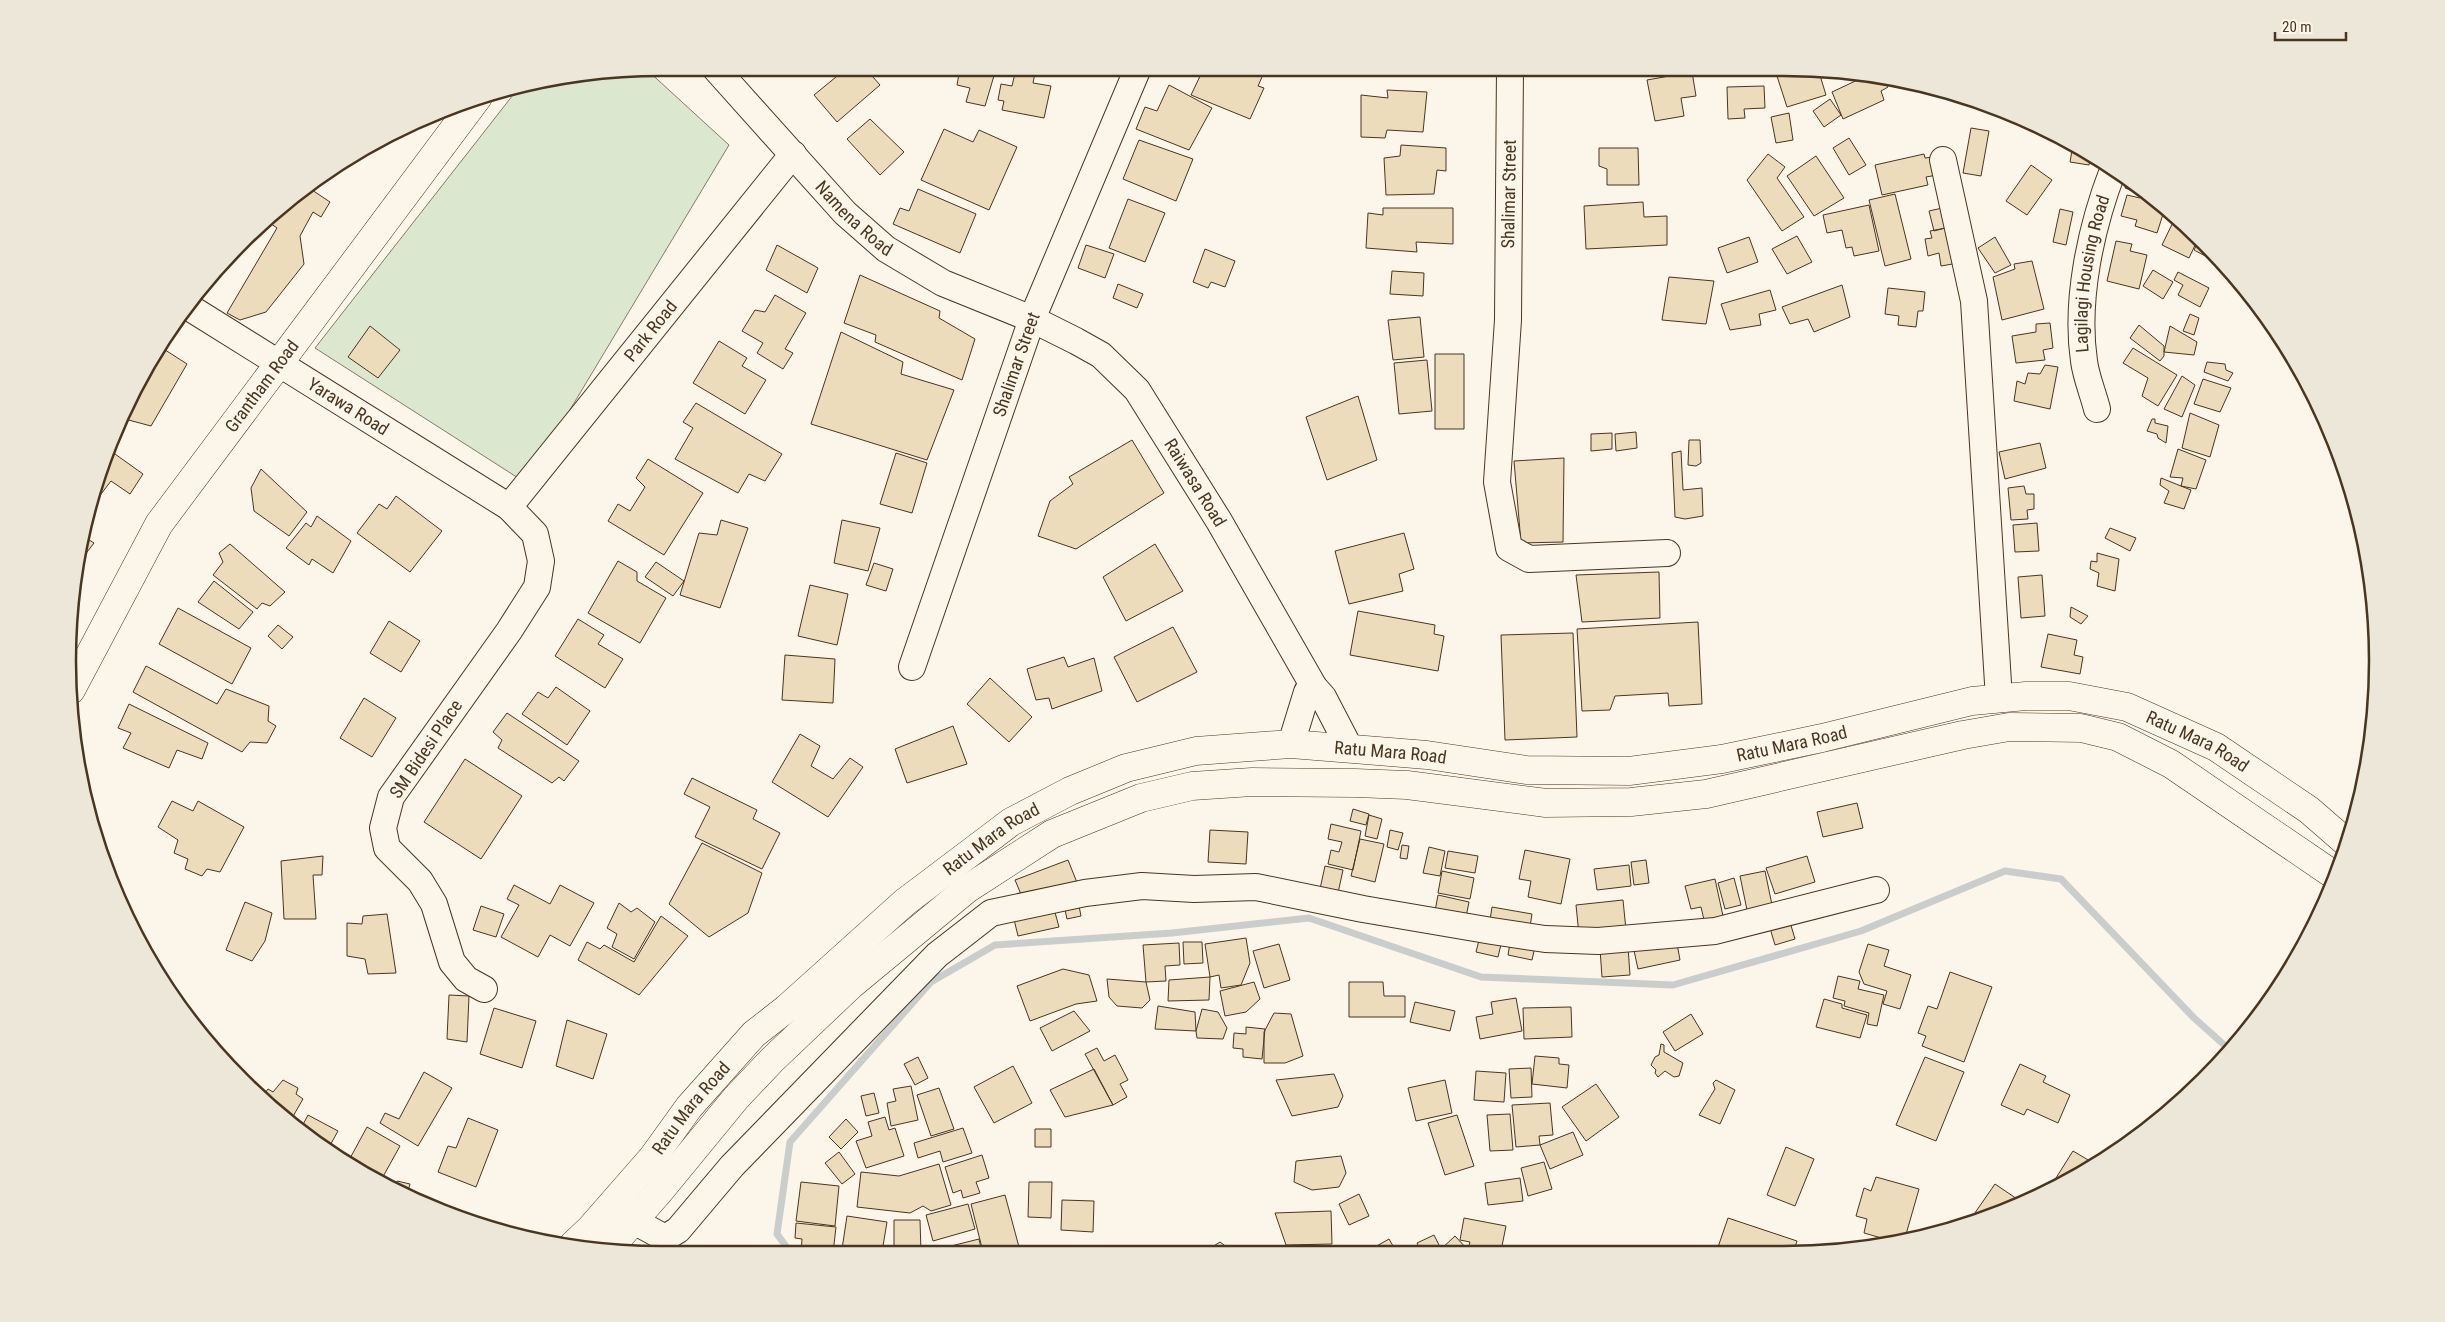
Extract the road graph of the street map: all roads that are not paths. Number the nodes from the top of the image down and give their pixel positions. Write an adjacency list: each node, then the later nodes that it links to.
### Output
1 (722, 76): 5 (street, Namena Road)
2 (1135, 76): 9 (street, Shalimar Street)
3 (1510, 76): 13 (street, Shalimar Street)
4 (469, 108): 10 (main road, Grantham Road)
5 (793, 154): 9 (street, Namena Road); 12 (street, Park Road)
6 (1943, 160): 17 (street)
7 (2111, 176): 11 (street, Lagilagi Housing Road)
8 (193, 310): 10 (street, Yarawa Road)
9 (1032, 319): 14 (street, Shalimar Street); 16 (street, Raiwasa Road)
10 (278, 364): 12 (street, Yarawa Road); 15 (main road, Grantham Road)
11 (2097, 409)
12 (509, 507): 23 (street, SM Bidesi Place)
13 (1667, 553)
14 (912, 667)
15 (77, 679)
16 (1314, 687): 18 (street); 19 (street, Raiwasa Road)
17 (1999, 699): 19 (main road, Ratu Mara Road); 20 (main road, Ratu Mara Road)
18 (1291, 744): 19 (main road, Ratu Mara Road); 25 (main road, Ratu Mara Road)
19 (1349, 748)
20 (2341, 838)
21 (2329, 872): 24 (main road, Ratu Mara Road)
22 (1876, 890): 27 (street)
23 (484, 989)
24 (634, 1221): 26 (main road, Ratu Mara Road); 27 (street)
25 (578, 1240)
26 (614, 1243)
27 (663, 1245)

